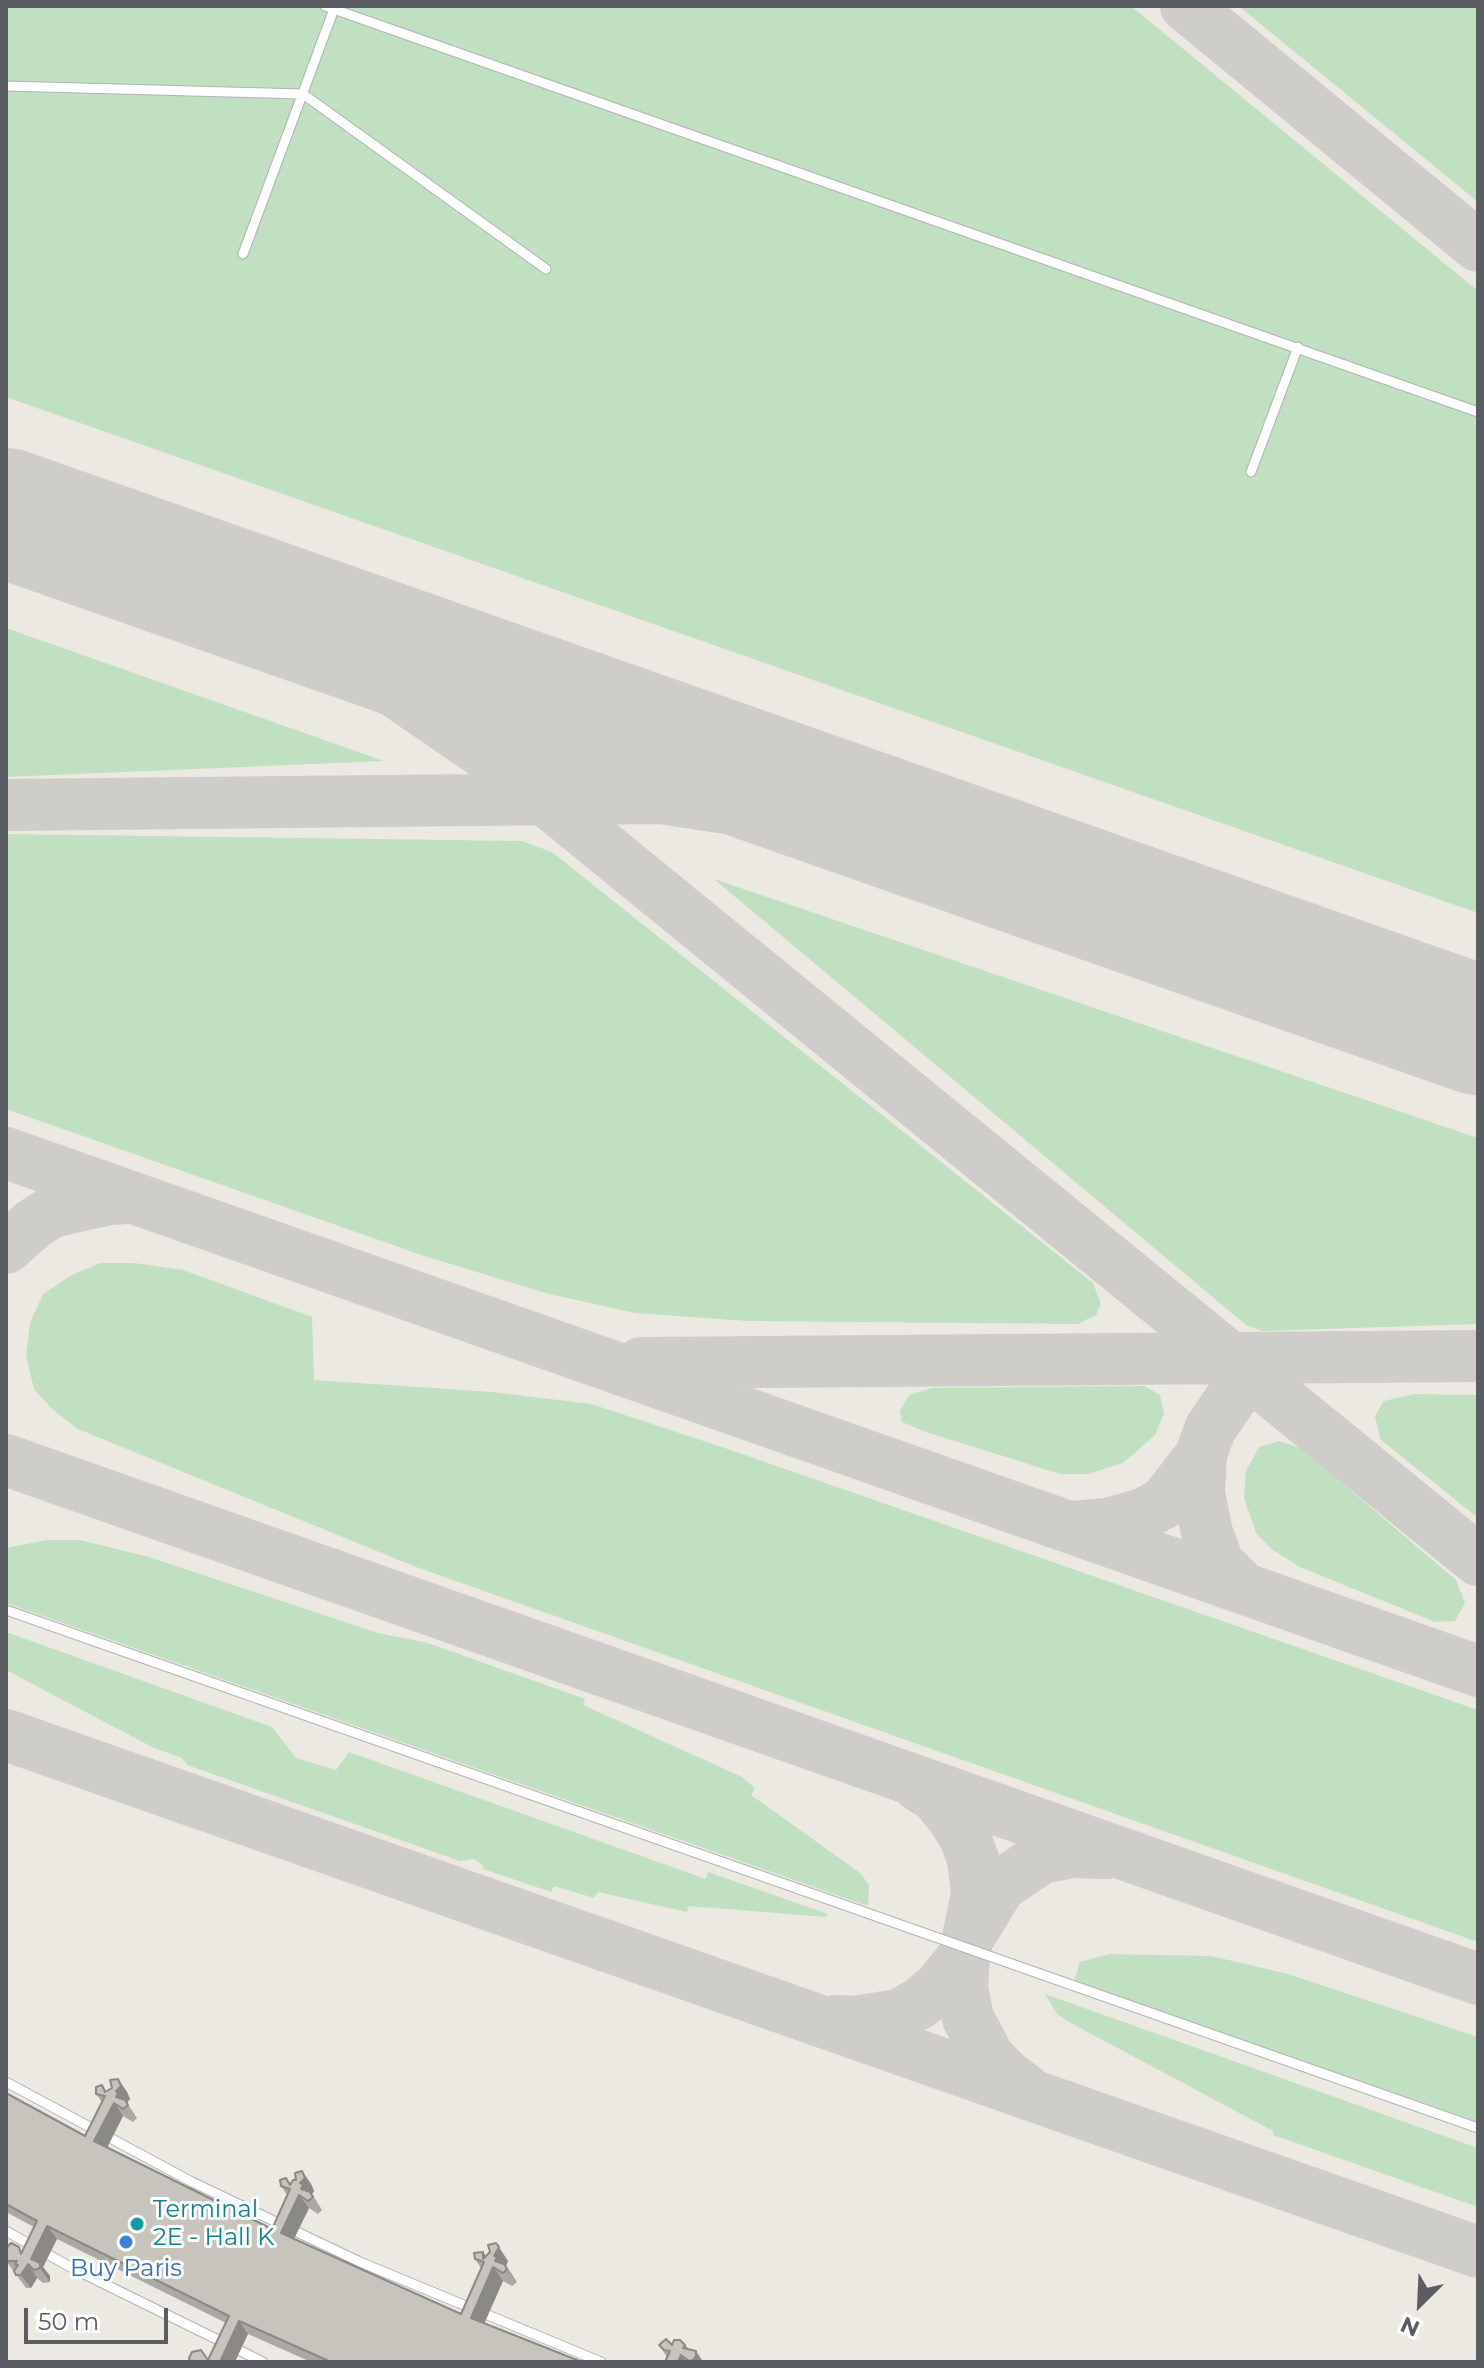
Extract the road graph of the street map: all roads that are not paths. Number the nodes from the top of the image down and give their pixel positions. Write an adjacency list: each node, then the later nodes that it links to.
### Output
1 (329, 8): 3 (lane); 6 (lane)
2 (6, 86): 3 (lane)
3 (303, 94): 4 (lane); 5 (lane)
4 (243, 254)
5 (546, 269)
6 (1298, 347): 7 (lane); 8 (lane)
7 (1478, 412)
8 (1251, 472)
9 (6, 1610): 11 (lane)
10 (6, 2082): 13 (lane)
11 (1478, 2128)
12 (6, 2231): 15 (lane)
13 (408, 2282): 14 (lane); 16 (lane)
14 (404, 2297)
15 (263, 2362)
16 (601, 2362)

